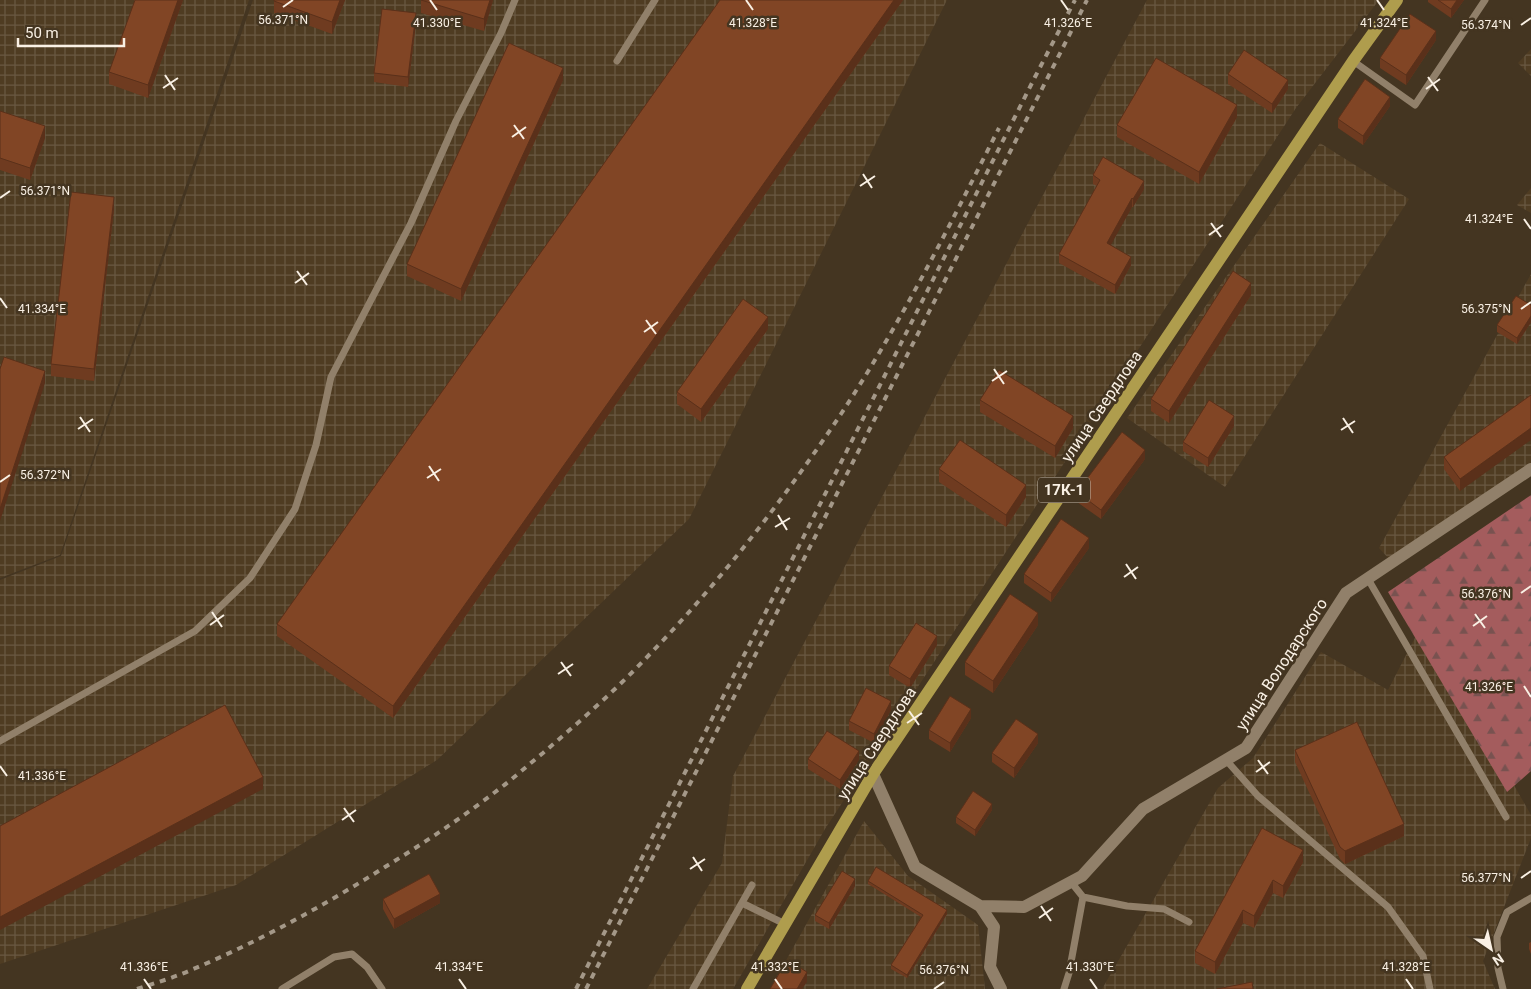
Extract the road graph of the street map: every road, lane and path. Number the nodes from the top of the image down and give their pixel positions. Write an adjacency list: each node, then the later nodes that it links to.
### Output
1 (515, 0): 9 (lane)
2 (654, 0): 5 (lane)
3 (1397, 0): 6 (main road, улица Свердлова / 17К-1)
4 (1485, 0): 6 (lane)
5 (617, 61)
6 (1353, 61): 11 (main road, улица Свердлова / 17К-1)
7 (1531, 469): 8 (street, улица Володарского)
8 (1368, 579): 10 (street, улица Володарского); 12 (lane)
9 (0, 741)
10 (1226, 760): 13 (street, улица Володарского); 27 (lane)
11 (873, 774): 18 (street); 20 (main road, улица Свердлова / 17К-1)
12 (1506, 817)
13 (1071, 882): 15 (lane); 18 (street, улица Володарского)
14 (752, 885): 17 (lane)
15 (1083, 897): 19 (lane); 26 (lane)
16 (1531, 898): 28 (lane)
17 (742, 903): 20 (lane); 23 (lane)
18 (980, 906): 25 (street)
19 (1189, 922)
20 (785, 924): 24 (main road, улица Свердлова / 17К-1)
21 (282, 989): 22 (lane)
22 (382, 989)
23 (693, 989)
24 (746, 989)
25 (1001, 989)
26 (1064, 989)
27 (1430, 989)
28 (1503, 989)

